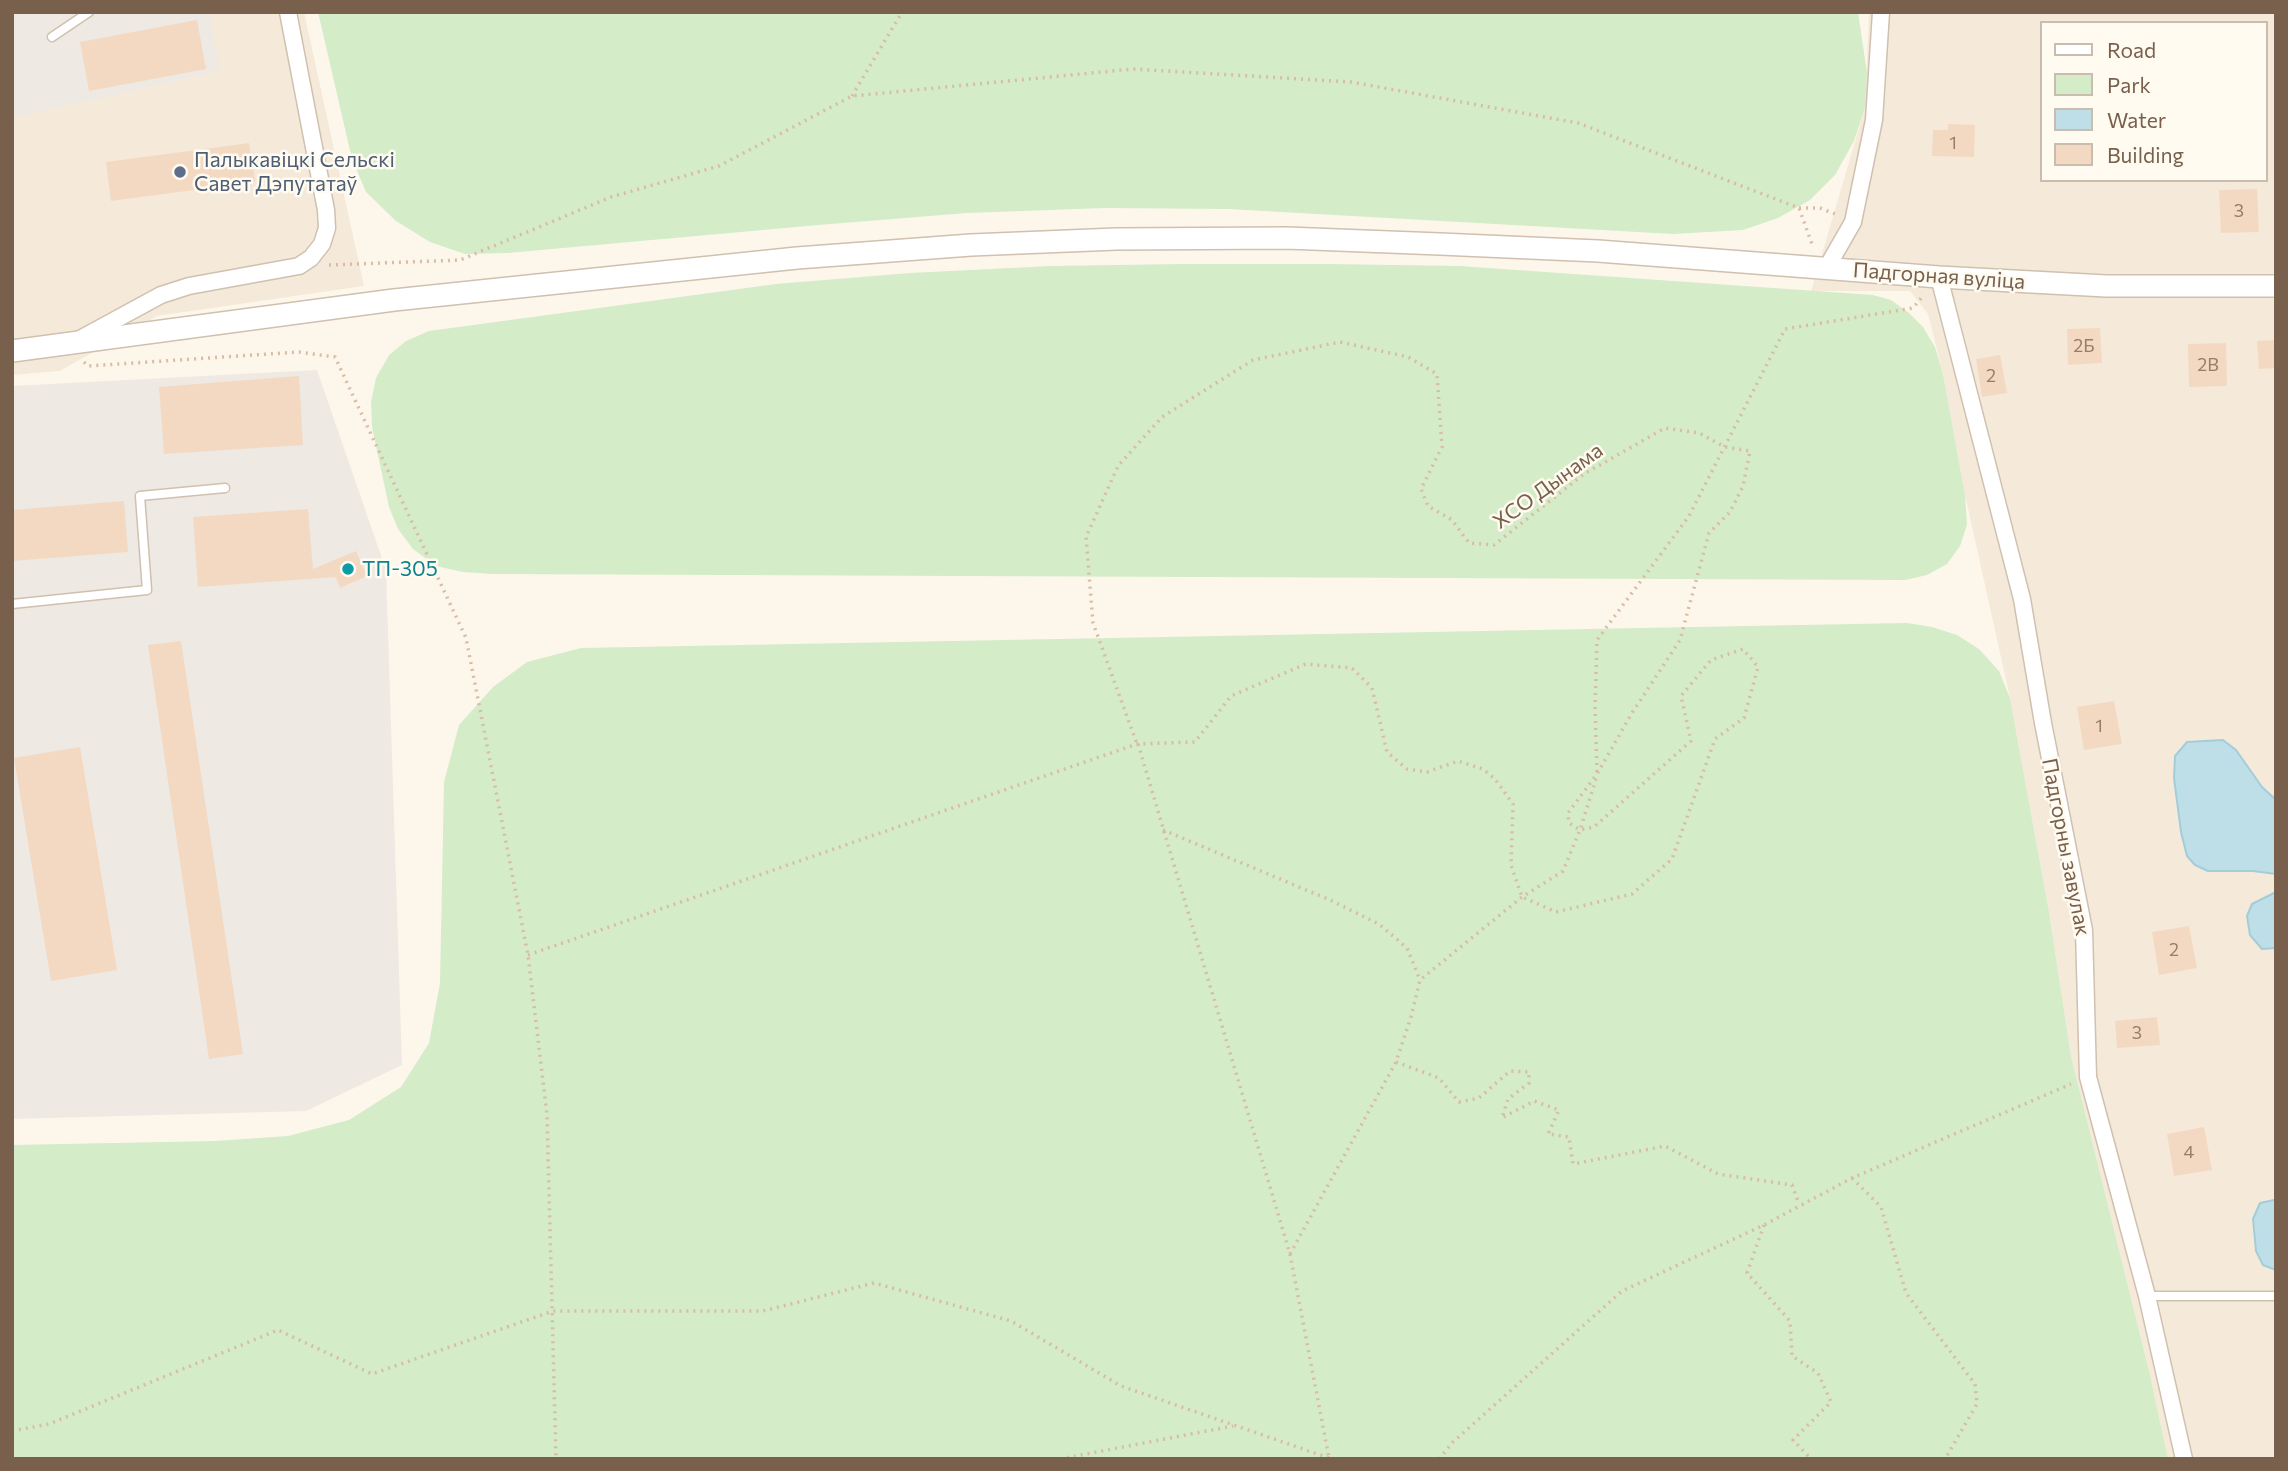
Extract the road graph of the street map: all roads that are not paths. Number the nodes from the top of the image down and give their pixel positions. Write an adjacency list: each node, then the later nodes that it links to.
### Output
1 (89, 12): 4 (lane)
2 (288, 12): 8 (street)
3 (1881, 12): 5 (street, Падгорная вуліца)
4 (52, 37)
5 (1826, 269): 6 (street, Падгорная вуліца); 8 (street)
6 (1939, 277): 7 (street, Падгорная вуліца); 12 (street, Падгорны завулак)
7 (2276, 286)
8 (67, 345): 9 (street)
9 (12, 351)
10 (225, 488): 11 (lane)
11 (12, 604)
12 (2147, 1297): 13 (lane); 14 (street, Падгорны завулак)
13 (2276, 1297)
14 (2184, 1459)

